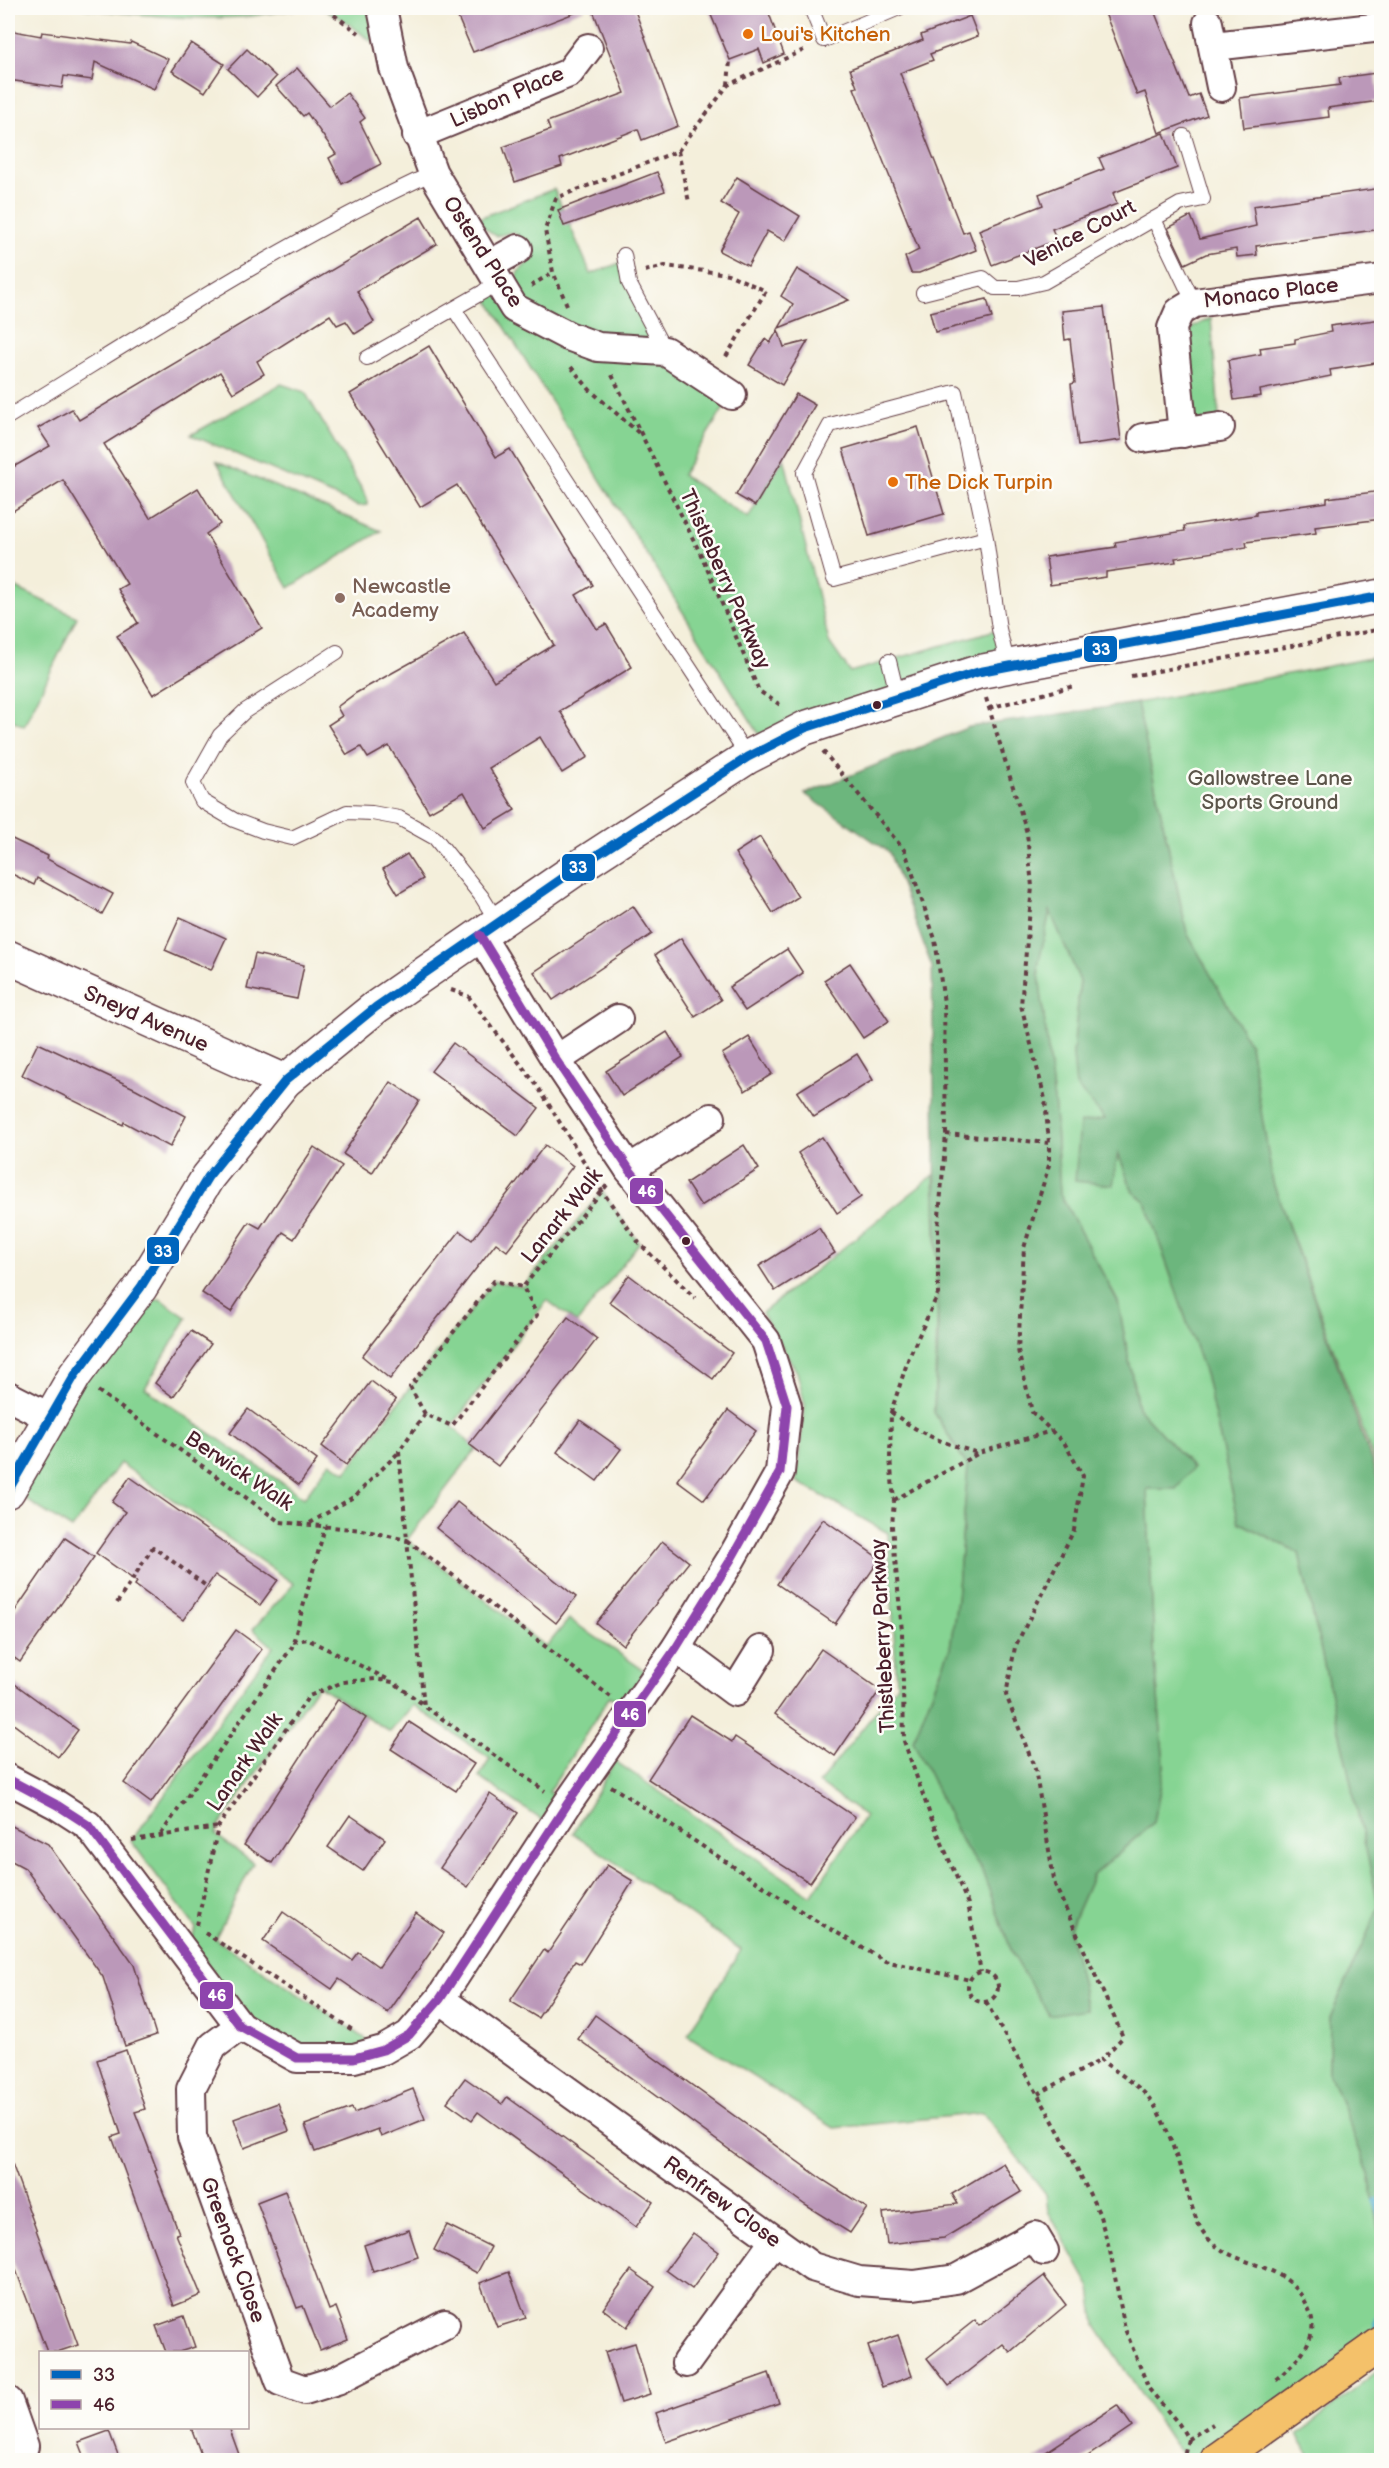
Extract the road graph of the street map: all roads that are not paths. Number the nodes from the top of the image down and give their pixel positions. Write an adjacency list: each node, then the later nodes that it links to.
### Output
1 (382, 8): 7 (street, Ostend Place)
2 (811, 8): 3 (lane)
3 (899, 8)
4 (1382, 27): 6 (street)
5 (588, 48): 7 (street, Lisbon Place)
6 (1221, 87)
7 (417, 135): 9 (street, Ostend Place)
8 (1184, 136): 10 (lane, Venice Court)
9 (433, 173): 13 (street, Ostend Place); 21 (lane)
10 (1154, 219): 15 (lane, Venice Court); 16 (lane, Venice Court)
11 (518, 249): 13 (street)
12 (624, 255): 18 (lane)
13 (494, 272): 17 (lane); 18 (street, Ostend Place)
14 (1382, 279): 16 (street, Monaco Place)
15 (923, 293)
16 (1194, 303): 23 (street, Monaco Place)
17 (454, 309): 19 (lane); 31 (lane)
18 (665, 351): 20 (street, Ostend Place)
19 (367, 358)
20 (722, 388)
21 (8, 417)
22 (1220, 427): 23 (street)
23 (1183, 434): 24 (street)
24 (1143, 438)
25 (986, 538): 25 (lane); 29 (lane)
26 (1382, 597): 29 (street)
27 (337, 652): 32 (lane)
28 (889, 661): 30 (lane)
29 (993, 669): 30 (street)
30 (898, 698): 31 (street)
31 (748, 758): 32 (street)
32 (489, 929): 35 (street); 36 (street)
33 (8, 957): 36 (street, Sneyd Avenue)
34 (618, 1019): 35 (street)
35 (556, 1060): 38 (street)
36 (285, 1081): 40 (street)
37 (711, 1118): 38 (street)
38 (627, 1166): 42 (street)
39 (8, 1396): 40 (street)
40 (49, 1417): 41 (street)
41 (8, 1491)
42 (676, 1648): 43 (street); 45 (street)
43 (761, 1650)
44 (8, 1779): 46 (street)
45 (440, 1999): 46 (street); 47 (street, Renfrew Close)
46 (240, 2026): 49 (street, Greenock Close)
47 (775, 2240): 48 (street, Renfrew Close); 51 (street)
48 (1040, 2244)
49 (445, 2324)
50 (1382, 2343): 54 (main road)
51 (686, 2363)
52 (8, 2401): 53 (street)
53 (19, 2460)
54 (1217, 2460)

